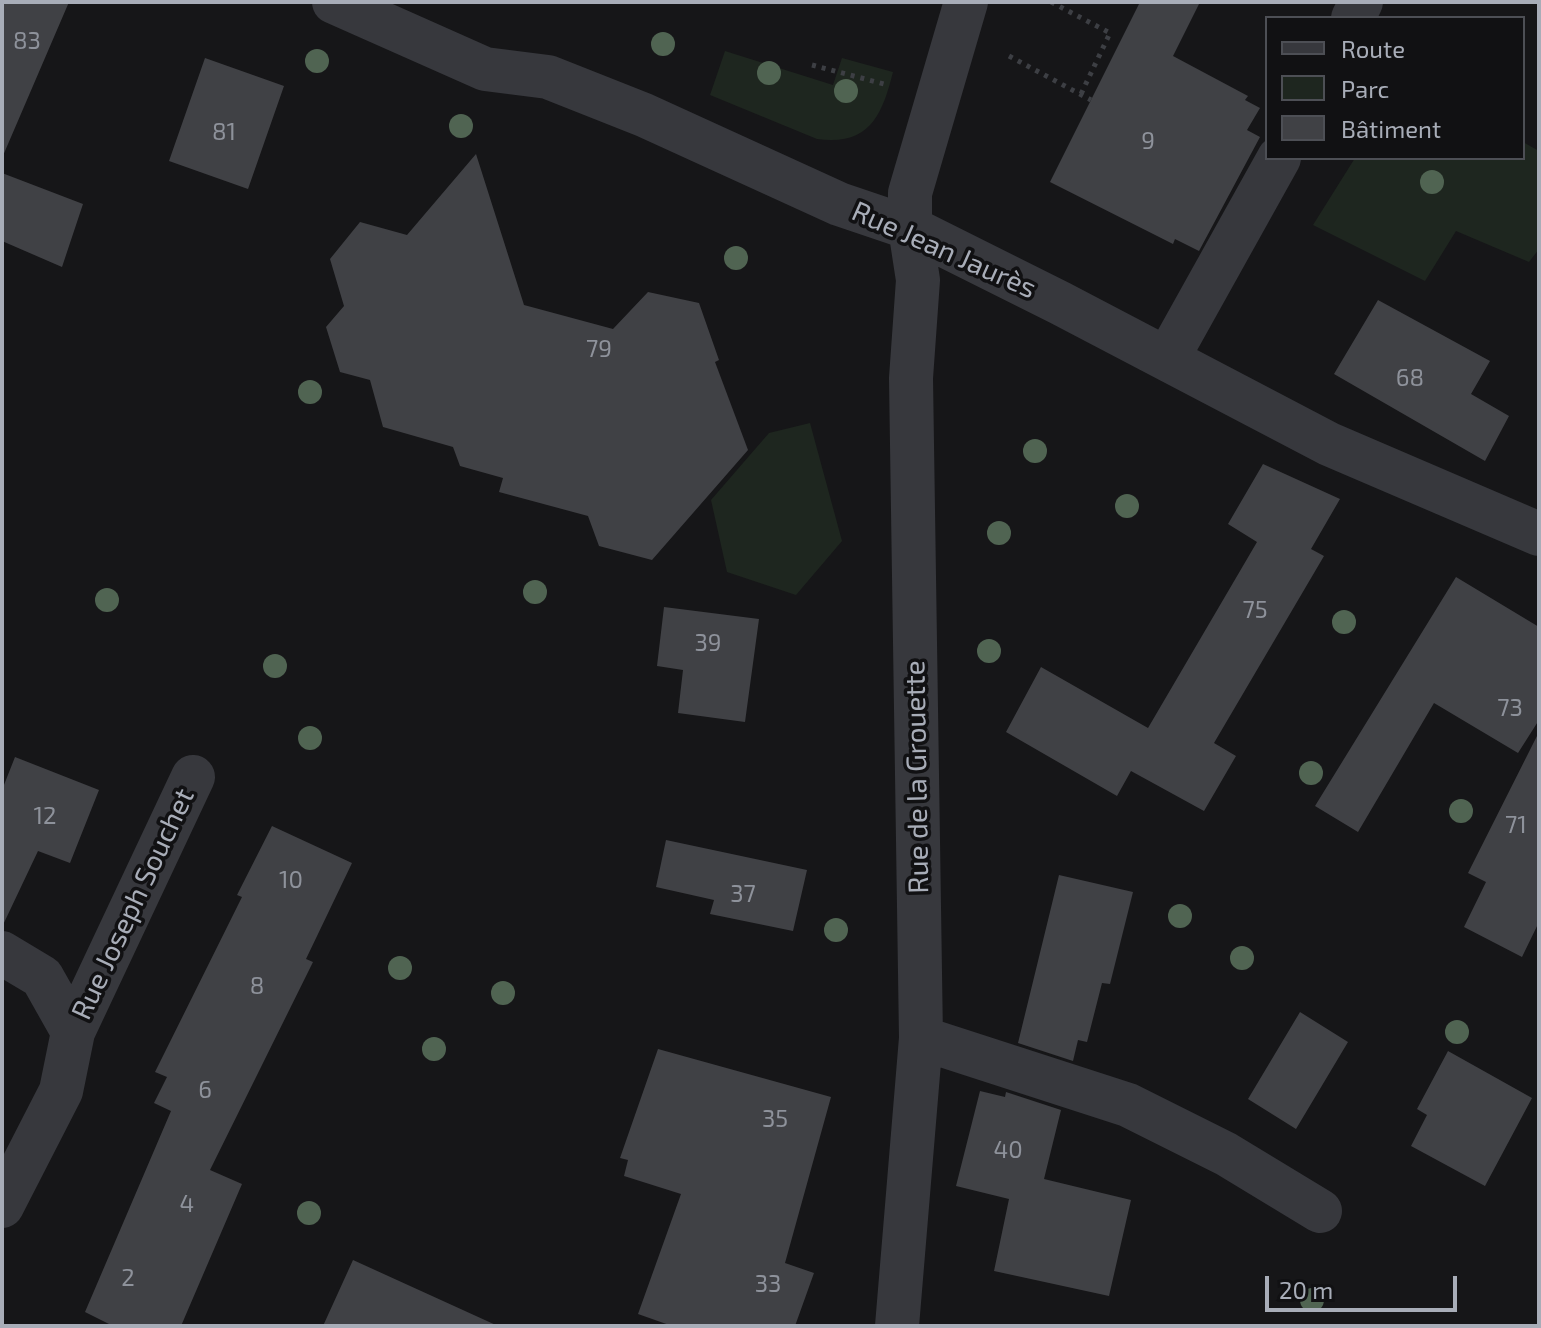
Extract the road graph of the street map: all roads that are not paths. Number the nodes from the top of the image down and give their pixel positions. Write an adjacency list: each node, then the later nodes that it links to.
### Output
1 (334, 2): 4 (street, Rue Jean Jaurès)
2 (962, 16): 4 (street, Rue de la Grouette)
3 (1278, 160): 5 (street)
4 (910, 228): 5 (street, Rue Jean Jaurès); 10 (street, Rue de la Grouette)
5 (1167, 359): 6 (street, Rue Jean Jaurès)
6 (1539, 534)
7 (193, 777): 9 (street, Rue Joseph Souchet)
8 (2, 953): 9 (street, Rue Joseph Souchet)
9 (73, 1032): 11 (street, Rue Joseph Souchet)
10 (921, 1038): 12 (street); 13 (street, Rue de la Grouette)
11 (2, 1206)
12 (1320, 1211)
13 (897, 1326)

